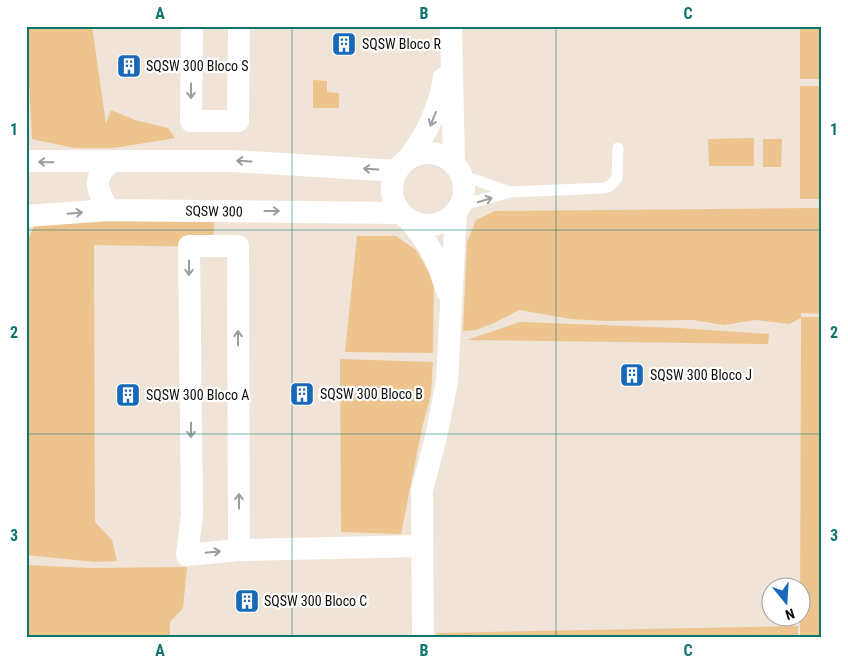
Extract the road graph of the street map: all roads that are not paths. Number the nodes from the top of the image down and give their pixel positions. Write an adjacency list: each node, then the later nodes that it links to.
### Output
1 (192, 26): 2 (street, one-way to 2)
2 (239, 26)
3 (451, 32): 7 (street, one-way to 7); 8 (street)
4 (618, 148): 9 (lane)
5 (26, 161): 6 (street, one-way to 5)
6 (112, 162): 7 (street, one-way to 6); 11 (street)
7 (403, 164): 8 (street); 12 (street)
8 (458, 169): 9 (lane); 10 (street)
9 (510, 192): 10 (lane, one-way to 9)
10 (458, 209): 12 (street); 14 (street)
11 (110, 210): 12 (street, SQSW 300, one-way to 12); 13 (street, SQSW 300, one-way to 11)
12 (404, 215): 14 (street)
13 (26, 216)
14 (450, 302): 15 (street)
15 (422, 546): 16 (street); 17 (street)
16 (239, 550): 16 (street, one-way to 16)
17 (423, 638)

